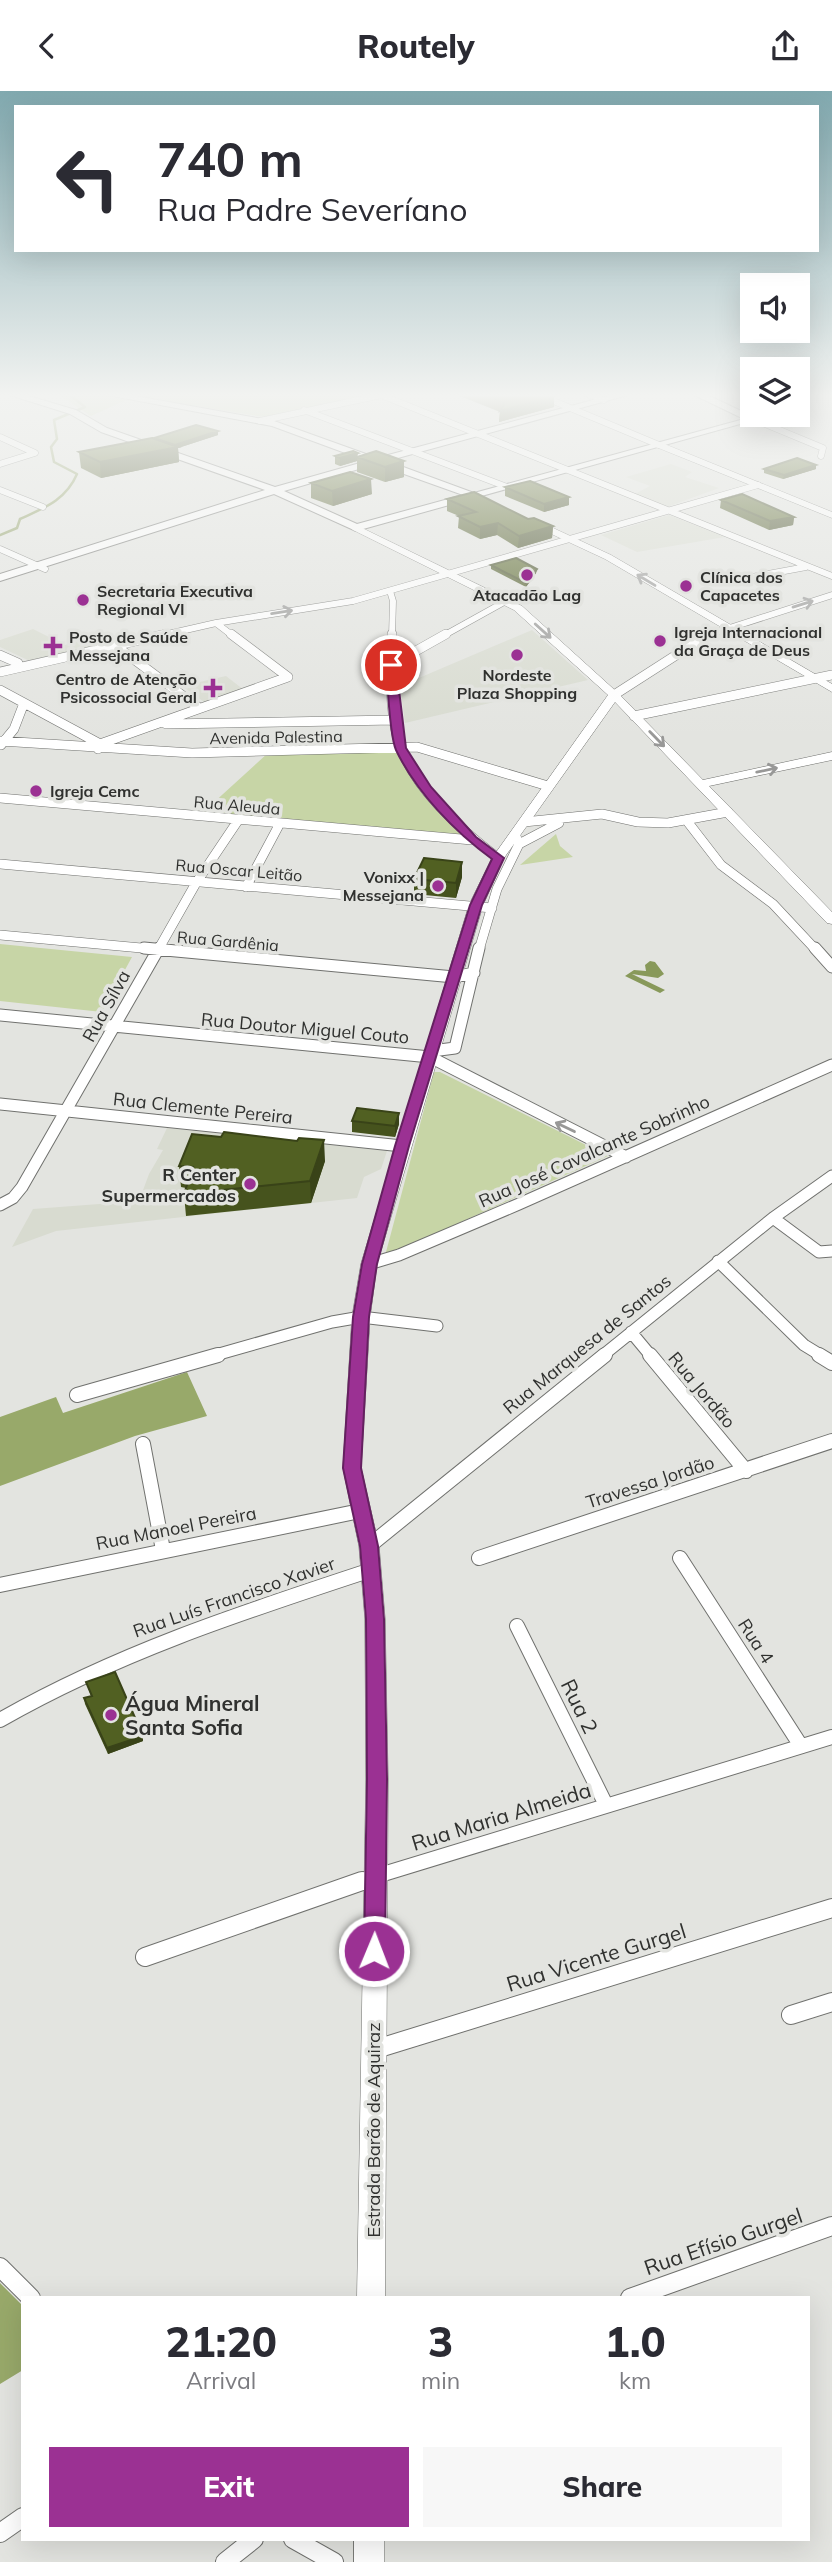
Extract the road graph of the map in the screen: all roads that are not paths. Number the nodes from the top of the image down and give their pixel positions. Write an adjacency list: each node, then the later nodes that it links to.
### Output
1 (227, 507): 8 (main road)
2 (228, 507): 8 (main road)
3 (312, 507): 12 (main road)
4 (432, 507): 12 (main road)
5 (657, 507): 9 (street)
6 (674, 507): 9 (street)
7 (812, 507): 11 (street)
8 (223, 509): 16 (main road)
9 (664, 510): 13 (street); 15 (street)
10 (519, 515): 13 (street)
11 (830, 515)
12 (356, 528): 17 (street)
13 (572, 539): 17 (street); 26 (street, one-way to 13)
14 (0, 549): 16 (street)
15 (807, 566): 18 (street); 19 (street)
16 (41, 567): 20 (main road); 21 (main road)
17 (451, 574): 22 (street); 24 (street)
18 (832, 576)
19 (752, 577)
20 (0, 578)
21 (0, 583)
22 (390, 591): 25 (street, one-way to 22); 30 (street)
23 (832, 595): 26 (street, one-way to 23)
24 (506, 601): 30 (street); 36 (street, one-way to 36)
25 (216, 624): 27 (street); 38 (street)
26 (727, 628): 33 (street); 36 (street)
27 (116, 646): 31 (street); 38 (street)
28 (0, 655): 29 (street)
29 (18, 663)
30 (391, 665): 40 (street)
31 (0, 672)
32 (832, 675): 33 (street)
33 (816, 680): 34 (street); 39 (street)
34 (832, 689)
35 (0, 690): 37 (street)
36 (614, 695): 39 (street); 47 (street, Estrada Barão de Aquiraz)
37 (24, 703): 42 (street); 43 (street)
38 (198, 707): 41 (street)
39 (634, 716): 46 (street, one-way to 46)
40 (395, 720): 41 (street); 44 (street)
41 (155, 724): 43 (street)
42 (1, 743): 43 (street, Avenida Palestina)
43 (99, 746): 44 (street, Avenida Palestina)
44 (400, 748): 47 (street, Avenida Palestina); 55 (street)
45 (832, 756): 46 (street, one-way to 45)
46 (701, 784): 49 (street)
47 (548, 786): 53 (street, Estrada Barão de Aquiraz)
48 (0, 798): 51 (street, Rua Aleuda)
49 (728, 812): 52 (street); 57 (street)
50 (570, 818): 52 (street); 53 (street); 56 (street)
51 (239, 819): 55 (street, Rua Aleuda); 60 (street, Rua Sílva)
52 (687, 821): 70 (street)
53 (524, 822): 56 (street, Estrada Barão de Aquiraz)
54 (278, 827): 61 (street)
55 (472, 839): 59 (street)
56 (517, 839): 59 (street, Estrada Barão de Aquiraz)
57 (759, 844): 62 (street); 65 (street)
58 (0, 864): 60 (street, Rua Oscar Leitão)
59 (498, 867): 63 (street, Estrada Barão de Aquiraz); 64 (street, Estrada Barão de Aquiraz)
60 (196, 883): 61 (street, Rua Oscar Leitão); 69 (street, Rua Sílva)
61 (246, 887): 63 (street, Rua Oscar Leitão)
62 (832, 904)
63 (476, 905): 64 (street, Rua Oscar Leitão); 68 (street, Estrada Barão de Aquiraz)
64 (492, 908): 67 (street, Estrada Barão de Aquiraz)
65 (832, 920)
66 (0, 935): 69 (street, Rua Gardênia)
67 (483, 942): 68 (street); 71 (street, Estrada Barão de Aquiraz)
68 (463, 948): 72 (street, Estrada Barão de Aquiraz)
69 (157, 950): 72 (street, Rua Gardênia); 74 (street, Rua Sílva)
70 (832, 967)
71 (474, 973): 72 (street, Rua Gardênia); 75 (street, Estrada Barão de Aquiraz)
72 (454, 977): 75 (street, Estrada Barão de Aquiraz)
73 (0, 1015): 74 (street, Rua Doutor Miguel Couto)
74 (116, 1027): 75 (street, Rua Doutor Miguel Couto); 78 (street, Rua Sílva)
75 (431, 1054): 79 (street, Estrada Barão de Aquiraz); 80 (street, Rua Doutor Miguel Couto, one-way to 75)
76 (832, 1065): 80 (street, Rua José Cavalcante Sobrinho)
77 (0, 1104): 78 (street, Rua Clemente Pereira)
78 (65, 1111): 79 (street, Rua Clemente Pereira); 82 (street, Rua Sílva)
79 (402, 1146): 86 (street, Estrada Barão de Aquiraz)
80 (626, 1157): 86 (street, Rua José Cavalcante Sobrinho)
81 (831, 1179): 83 (street, Rua Marquesa de Santos)
82 (0, 1205)
83 (773, 1218): 84 (street); 85 (street, Rua Marquesa de Santos)
84 (825, 1252)
85 (718, 1261): 89 (street, Rua Marquesa de Santos); 90 (street)
86 (369, 1264): 87 (street, Estrada Barão de Aquiraz)
87 (361, 1317): 88 (street); 91 (street); 95 (street, Estrada Barão de Aquiraz)
88 (437, 1326)
89 (631, 1332): 94 (street, Rua Jordão); 96 (street, Rua Marquesa de Santos)
90 (832, 1363)
91 (77, 1395)
92 (832, 1441): 94 (street, Travessa Jordão)
93 (143, 1444): 97 (street)
94 (746, 1471): 98 (street, Travessa Jordão)
95 (360, 1511): 96 (street, Estrada Barão de Aquiraz); 97 (street, Rua Manoel Pereira)
96 (369, 1546): 100 (street, Estrada Barão de Aquiraz)
97 (163, 1551): 101 (street, Rua Manoel Pereira)
98 (479, 1558)
99 (680, 1558): 105 (street, Rua 4)
100 (371, 1570): 103 (street, Rua Luís Francisco Xavier); 107 (street, Estrada Barão de Aquiraz)
101 (0, 1585)
102 (517, 1626): 106 (street, Rua 2)
103 (0, 1720)
104 (832, 1737): 105 (street, Rua Maria Almeida)
105 (801, 1746): 106 (street, Rua Maria Almeida)
106 (606, 1805): 107 (street, Rua Maria Almeida)
107 (375, 1876): 109 (street, Rua Maria Almeida); 112 (street, Estrada Barão de Aquiraz)
108 (832, 1908): 112 (street, Rua Vicente Gurgel)
109 (145, 1957)
110 (832, 2002): 111 (street)
111 (791, 2015)
112 (373, 2050): 116 (street, Estrada Barão de Aquiraz)
113 (832, 2226): 117 (street, Rua Efísio Gurgel)
114 (0, 2267): 115 (street)
115 (29, 2296)
116 (371, 2296)
117 (636, 2296)
118 (21, 2518): 119 (street)
119 (0, 2533)
120 (251, 2541): 123 (street)
121 (297, 2541): 124 (street)
122 (369, 2541): 125 (street)
123 (225, 2562)
124 (334, 2562)
125 (369, 2562)

